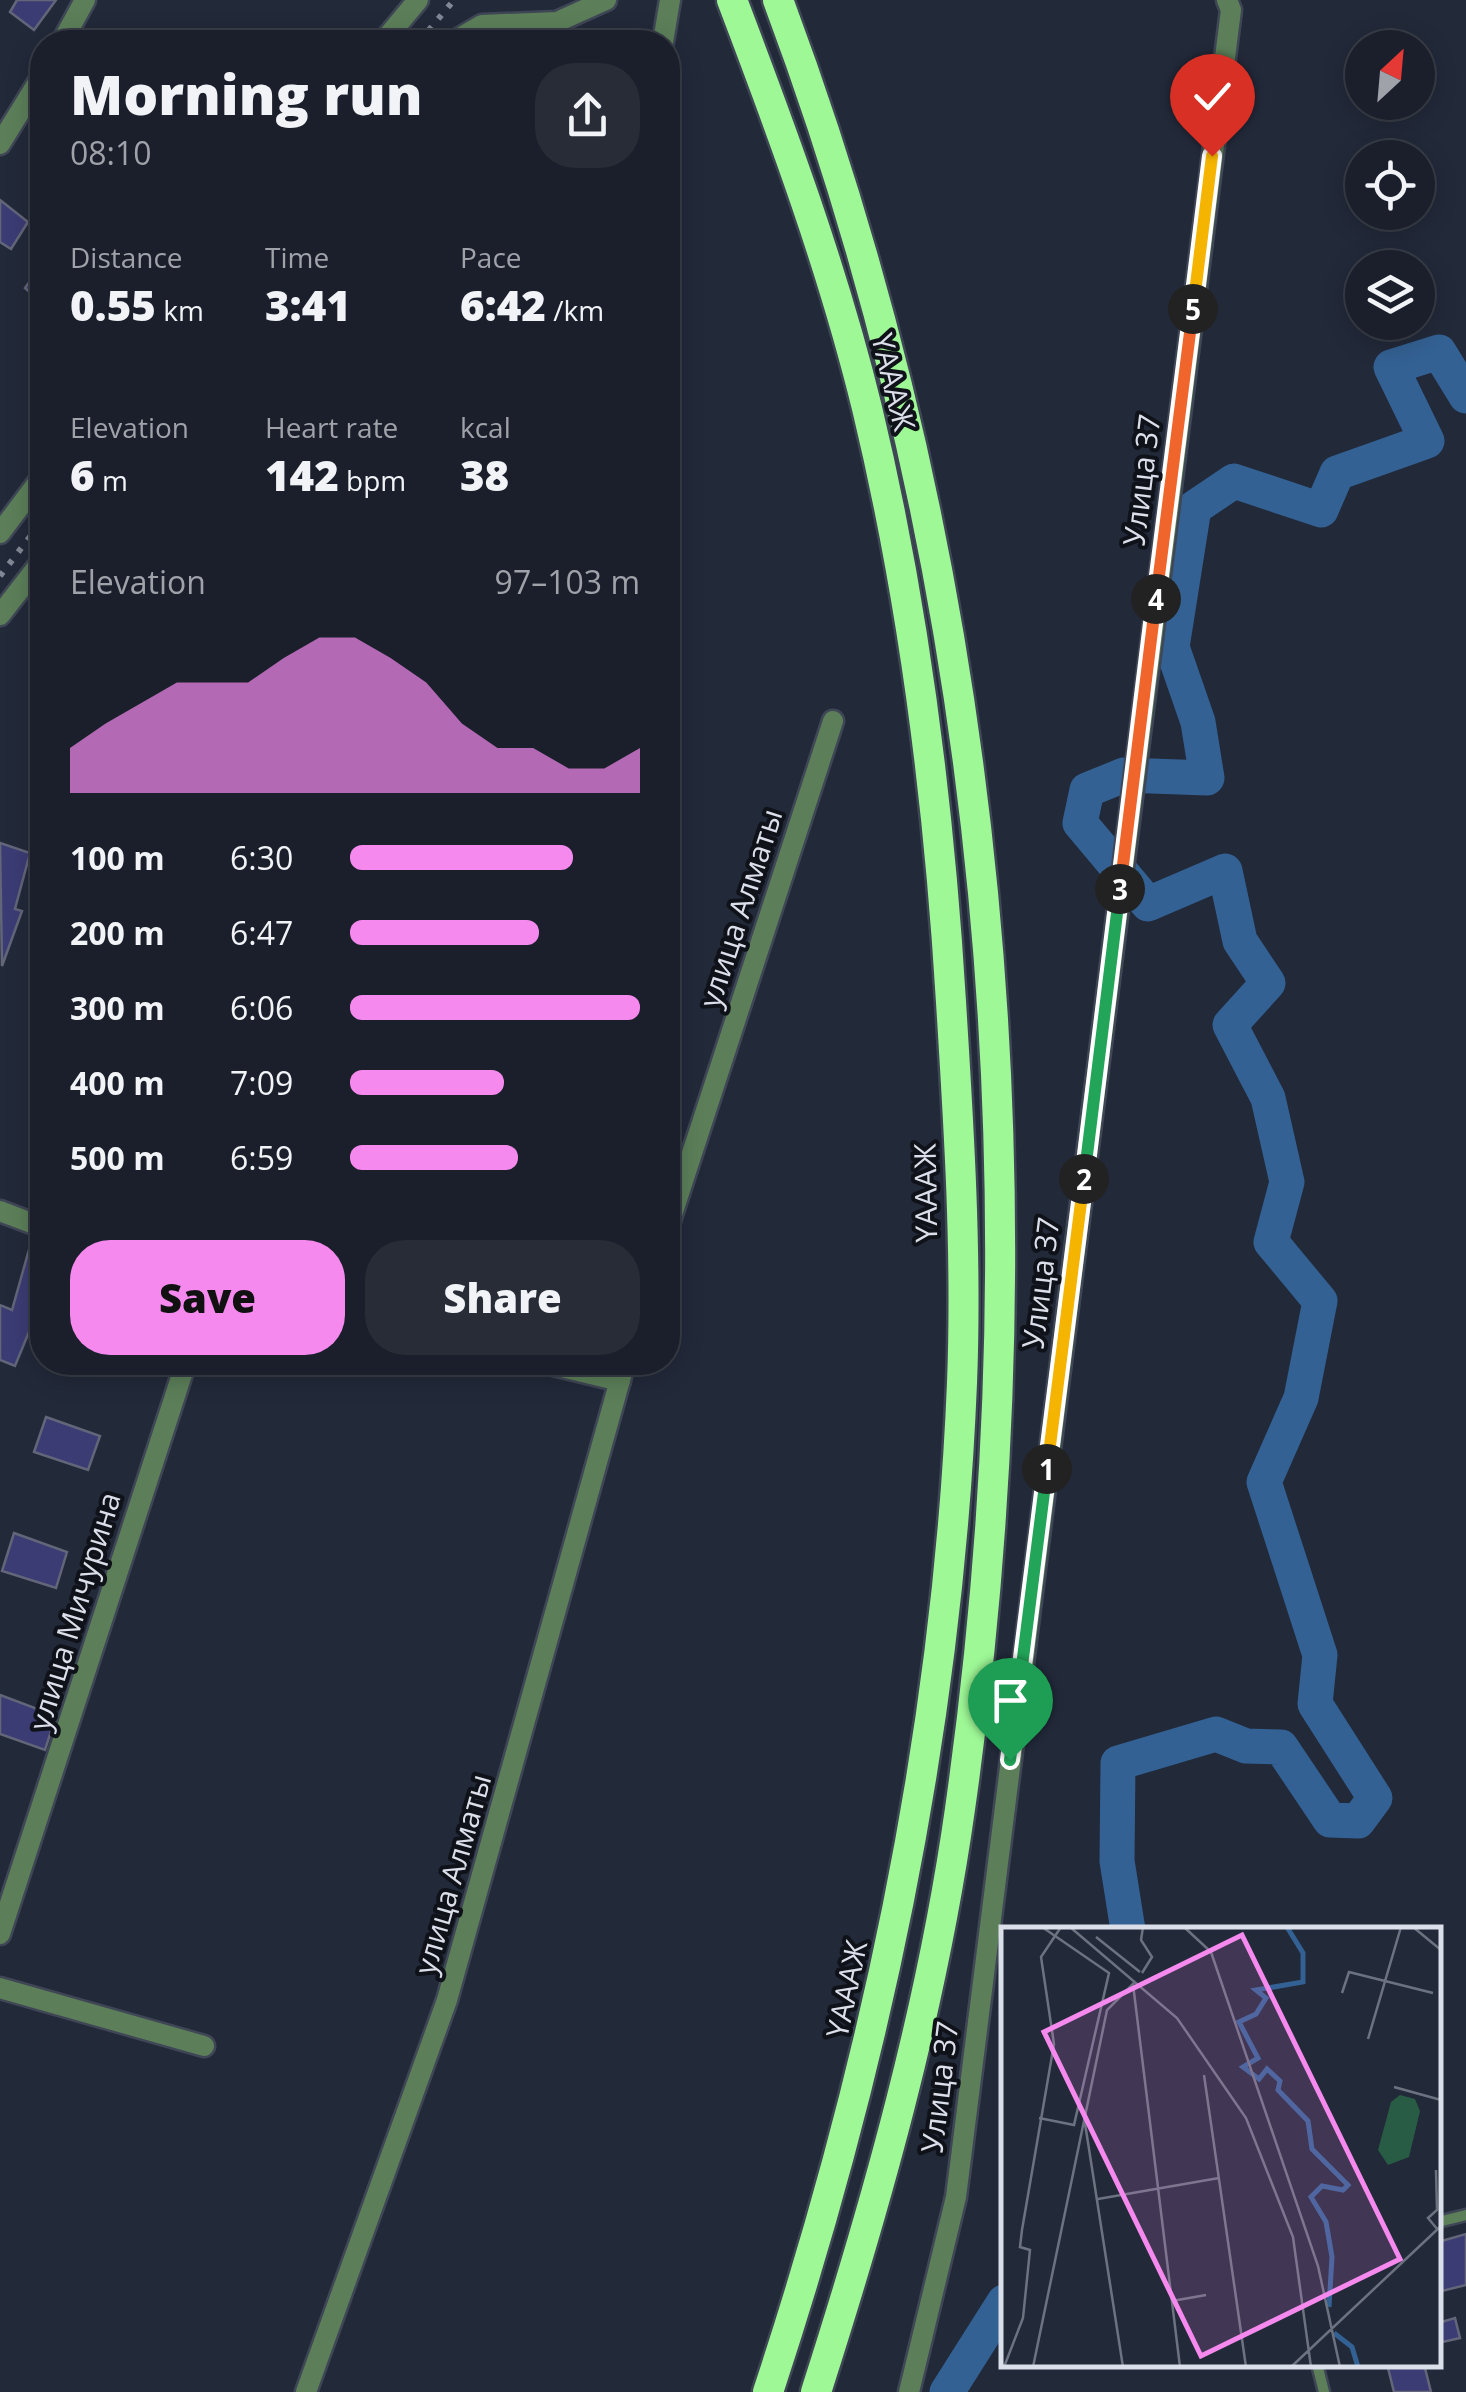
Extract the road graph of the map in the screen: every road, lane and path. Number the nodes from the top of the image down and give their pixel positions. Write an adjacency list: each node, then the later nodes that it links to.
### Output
1 (85, 0): 8 (street)
2 (418, 0): 9 (street)
3 (606, 0): 10 (street)
4 (670, 0): 11 (street)
5 (732, 0): 31 (highway, ҮАААЖ)
6 (778, 0): 32 (highway, ҮАААЖ)
7 (1227, 0): 33 (street, Улица 37)
8 (69, 30)
9 (393, 30)
10 (474, 30)
11 (664, 30)
12 (30, 95): 13 (street)
13 (0, 144)
14 (30, 494): 15 (street)
15 (0, 533)
16 (30, 576): 17 (street)
17 (0, 615)
18 (833, 722): 19 (street, улица Алматы)
19 (680, 1190)
20 (0, 1211): 21 (street)
21 (30, 1222)
22 (182, 1375): 24 (street, улица Мичурина)
23 (622, 1375): 30 (street, улица Алматы)
24 (0, 1934)
25 (0, 1988): 26 (street)
26 (204, 2046)
27 (1466, 2215): 28 (lane)
28 (1441, 2221)
29 (1317, 2367): 34 (lane)
30 (306, 2392)
31 (768, 2392)
32 (816, 2392)
33 (909, 2392)
34 (1324, 2392)

